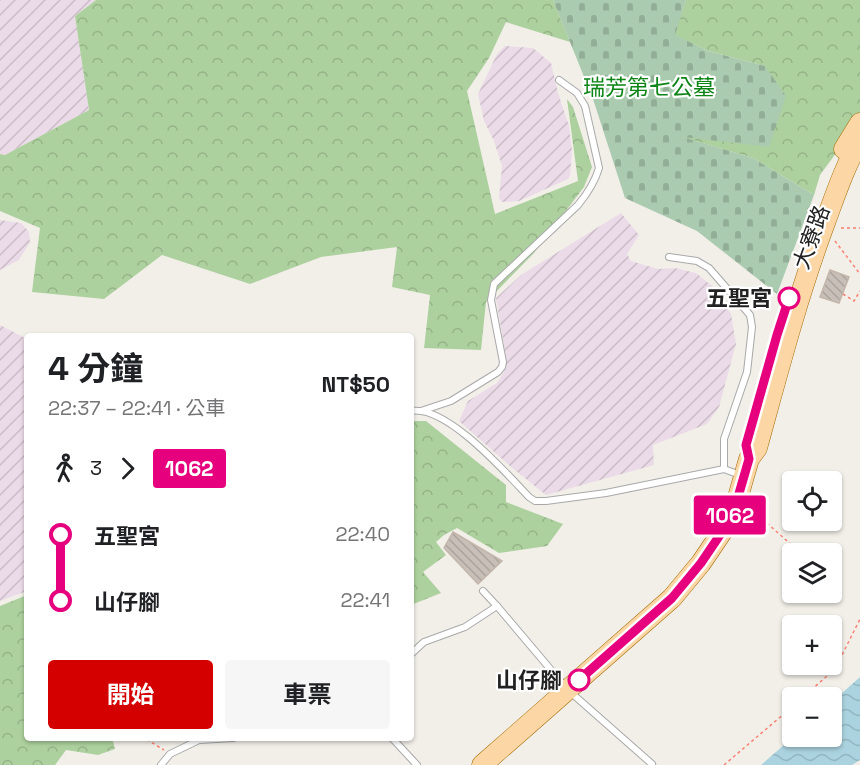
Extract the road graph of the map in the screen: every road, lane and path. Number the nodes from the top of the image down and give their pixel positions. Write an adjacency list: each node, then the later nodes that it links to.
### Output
1 (559, 80): 12 (lane)
2 (860, 123): 14 (main road, 大寮路)
3 (860, 140): 14 (main road, 大寮路)
4 (837, 228): 5 (path)
5 (860, 228)
6 (832, 238): 8 (path)
7 (669, 258): 13 (lane)
8 (860, 274)
9 (860, 291): 10 (path)
10 (843, 294)
11 (414, 410): 12 (lane)
12 (421, 411): 13 (lane)
13 (724, 469): 14 (lane)
14 (743, 479): 15 (path); 21 (main road)
15 (791, 543)
16 (483, 591): 17 (lane)
17 (496, 606): 19 (lane); 21 (lane)
18 (860, 619): 20 (path)
19 (414, 651)
20 (815, 687)
21 (568, 690): 27 (lane); 30 (main road)
22 (782, 715): 31 (path)
23 (150, 741): 26 (path)
24 (197, 741): 26 (lane)
25 (395, 741): 29 (lane)
26 (170, 754): 28 (lane)
27 (652, 764)
28 (161, 765)
29 (417, 765)
30 (482, 765)
31 (724, 765)

